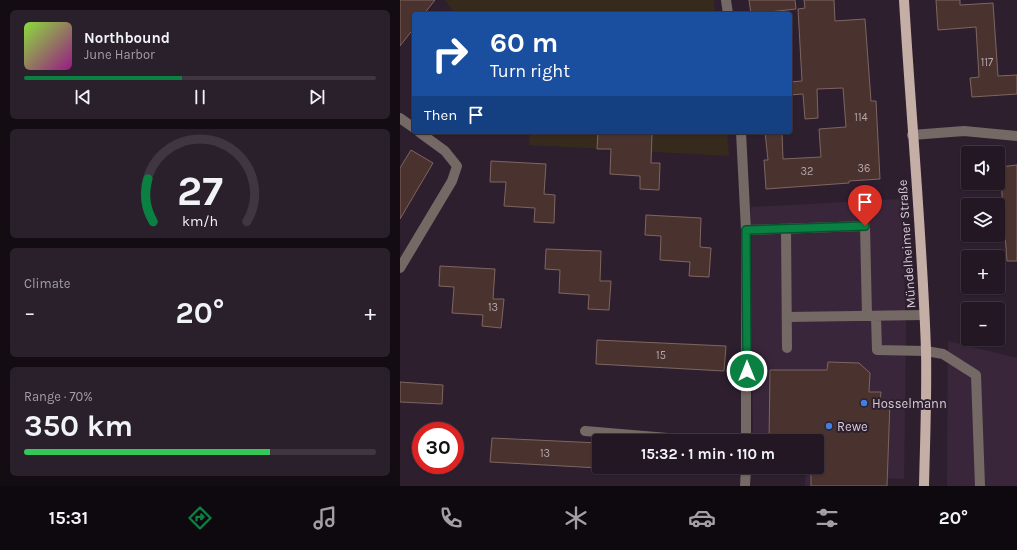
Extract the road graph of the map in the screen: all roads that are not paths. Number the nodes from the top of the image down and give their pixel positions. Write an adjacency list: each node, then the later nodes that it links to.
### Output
1 (726, 0): 3 (street)
2 (904, 0): 8 (main road, Mündelheimer Straße)
3 (728, 12)
4 (400, 118): 5 (street)
5 (412, 127)
6 (422, 134): 12 (street)
7 (741, 134): 11 (street)
8 (912, 135): 9 (street); 13 (main road, Mündelheimer Straße)
9 (1017, 136)
10 (786, 228): 11 (street); 14 (street); 15 (street)
11 (746, 230): 20 (street)
12 (400, 268)
13 (924, 315): 14 (street); 17 (main road, Mündelheimer Straße)
14 (872, 316): 15 (street); 17 (street)
15 (787, 317): 16 (street)
16 (787, 348)
17 (926, 351): 23 (main road, Mündelheimer Straße); 24 (street)
18 (585, 431): 19 (street)
19 (620, 434)
20 (746, 434)
21 (746, 474): 22 (street)
22 (746, 486)
23 (924, 486)
24 (980, 486)

